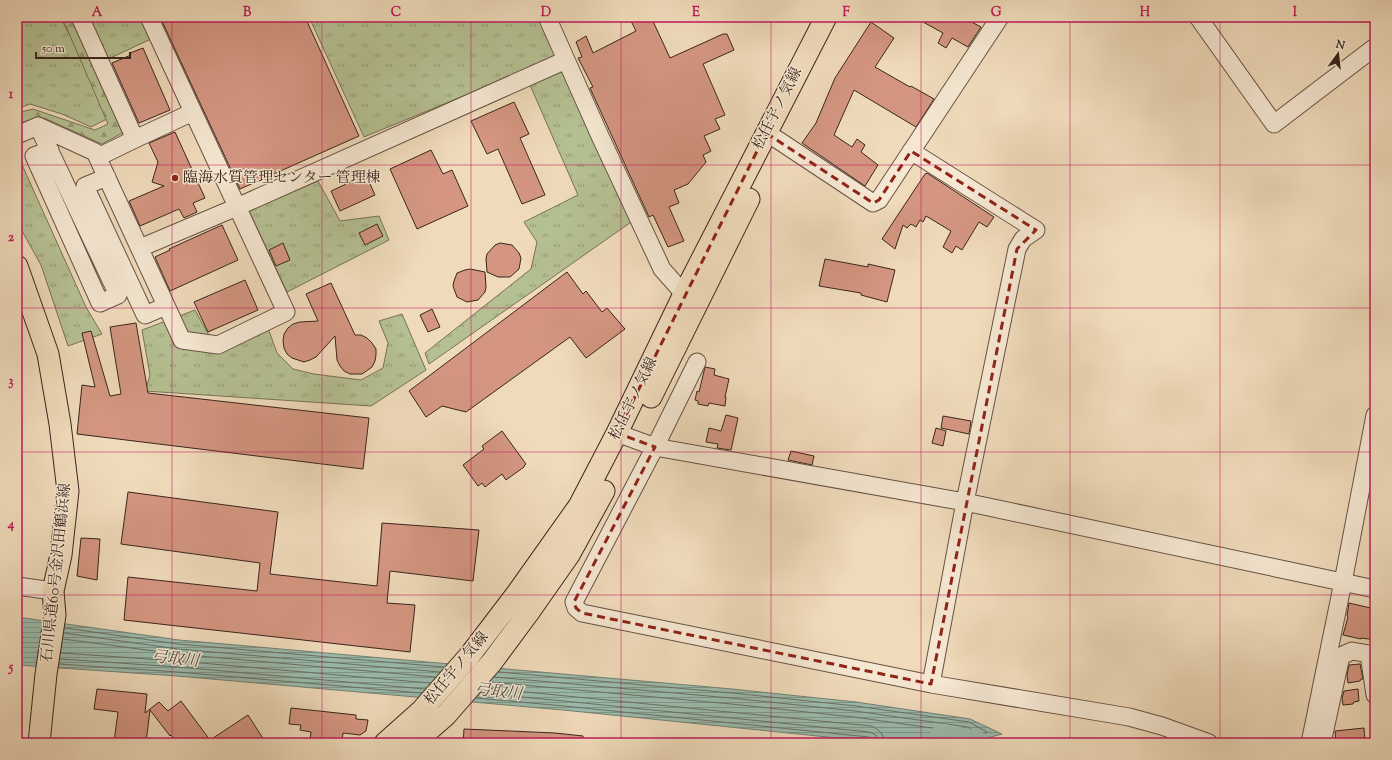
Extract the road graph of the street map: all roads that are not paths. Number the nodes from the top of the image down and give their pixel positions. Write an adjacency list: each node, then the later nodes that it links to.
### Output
1 (80, 17): 14 (street)
2 (148, 17): 10 (street)
3 (547, 17): 9 (street)
4 (826, 17): 13 (main road, 松任宇ノ気線)
5 (842, 17): 13 (main road, 松任宇ノ気線)
6 (1000, 17): 16 (street)
7 (1198, 17): 8 (street)
8 (1375, 47)
9 (566, 60): 19 (street); 22 (street)
10 (193, 112): 14 (street); 19 (street)
11 (38, 126): 12 (street); 15 (street); 17 (street)
12 (17, 135)
13 (772, 137): 16 (street); 22 (main road, 松任宇ノ気線)
14 (136, 139): 17 (street)
15 (50, 150): 15 (street)
16 (911, 151): 28 (street)
17 (98, 157): 18 (street)
18 (107, 177): 20 (street); 23 (street)
19 (237, 207): 20 (street); 23 (street)
20 (140, 248): 23 (street)
21 (17, 266): 32 (main road, 石川県道60号金沢田鶴浜線)
22 (690, 298): 26 (main road, 松任宇ノ気線)
23 (166, 306)
24 (697, 362): 27 (street)
25 (1375, 415): 29 (street)
26 (624, 436): 27 (street); 36 (main road, 松任宇ノ気線); 36 (main road, 松任宇ノ気線)
27 (655, 447): 28 (street); 34 (street)
28 (965, 502): 29 (street); 34 (street)
29 (1343, 582): 31 (street); 39 (street)
30 (17, 586): 32 (street)
31 (1375, 589)
32 (53, 591): 37 (main road, 石川県道60号金沢田鶴浜線)
33 (1372, 655): 35 (street); 40 (street)
34 (931, 684): 38 (street)
35 (1375, 694)
36 (405, 739)
37 (40, 743)
38 (1209, 743)
39 (1310, 743)
40 (1322, 743)

